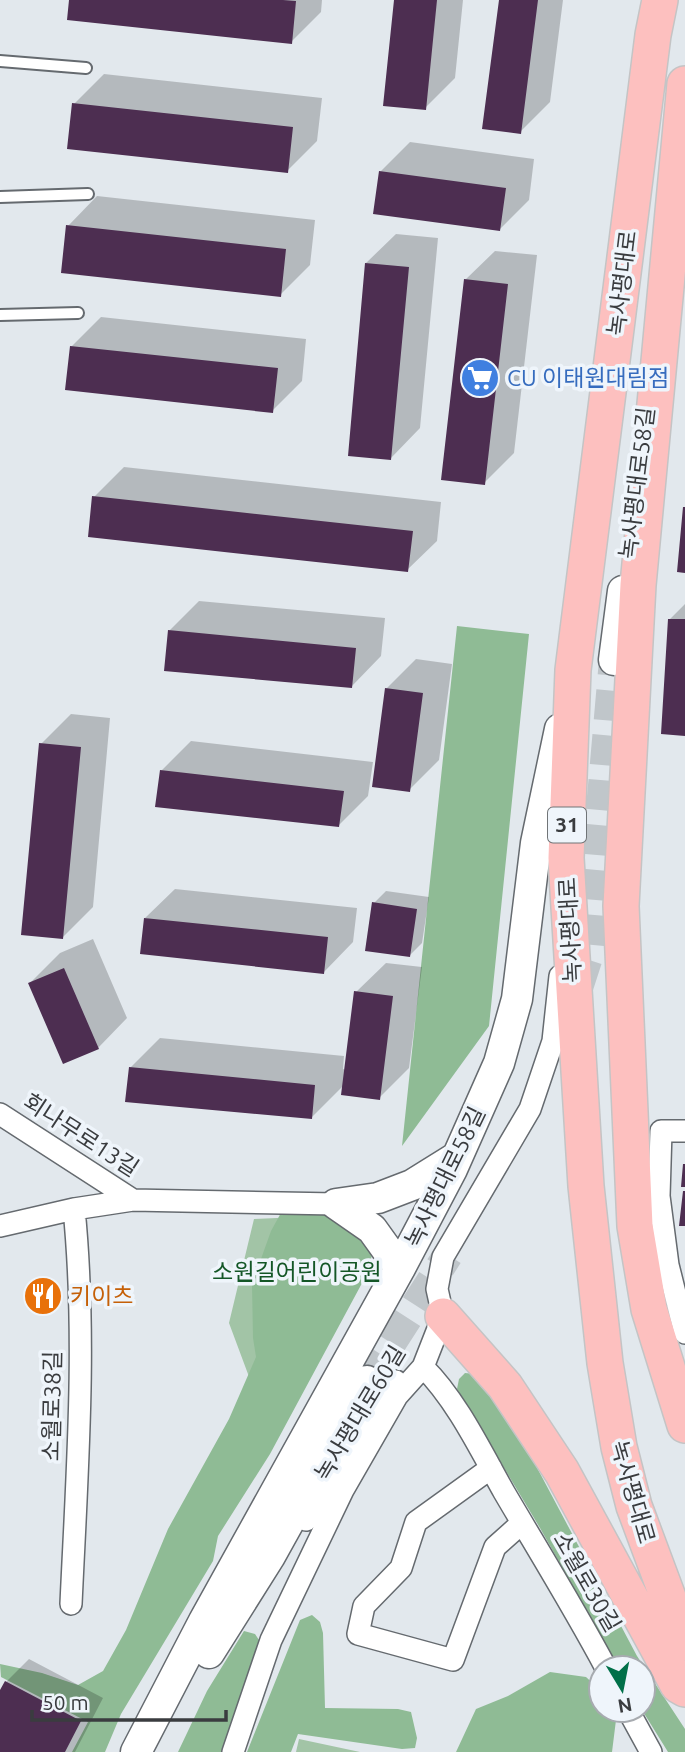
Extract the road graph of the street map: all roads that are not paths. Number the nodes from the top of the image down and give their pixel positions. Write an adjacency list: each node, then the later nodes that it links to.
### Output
1 (660, 0): 11 (main road, 녹사평대로 / 31)
2 (0, 61): 3 (lane)
3 (86, 68)
4 (685, 84): 5 (main road, 녹사평대로)
5 (674, 180): 10 (main road, 녹사평대로58길); 26 (main road, 녹사평대로)
6 (88, 194): 7 (lane)
7 (0, 197)
8 (78, 313): 9 (lane)
9 (0, 315)
10 (614, 660)
11 (573, 670): 12 (main road, 녹사평대로 / 31); 15 (main road, 녹사평대로58길)
12 (568, 903): 22 (street, 녹사평대로60길); 29 (main road, 녹사평대로 / 31)
13 (0, 1114): 16 (street, 회나무로13길)
14 (685, 1131): 20 (street)
15 (457, 1157): 17 (main road); 21 (main road, 녹사평대로58길)
16 (133, 1200): 17 (street); 18 (street)
17 (336, 1204): 21 (main road)
18 (74, 1209): 19 (street); 32 (street, 소월로38길)
19 (0, 1226)
20 (677, 1266): 23 (street)
21 (400, 1268): 37 (main road, 녹사평대로58길)
22 (443, 1316): 24 (street, 녹사평대로60길); 35 (main road)
23 (685, 1333)
24 (423, 1367): 27 (street, 소월로30길); 30 (street); 39 (street, 녹사평대로60길)
25 (367, 1381): 30 (main road)
26 (685, 1424)
27 (491, 1468): 28 (street, 소월로30길); 28 (street, 소월로30길)
28 (522, 1523): 34 (street, 소월로30길)
29 (650, 1554): 31 (main road); 33 (main road, 녹사평대로 / 31)
30 (270, 1556): 38 (main road)
31 (685, 1564)
32 (71, 1605)
33 (685, 1643)
34 (598, 1654)
35 (685, 1689)
36 (636, 1724): 40 (street)
37 (136, 1752)
38 (154, 1752)
39 (233, 1752)
40 (651, 1752)

